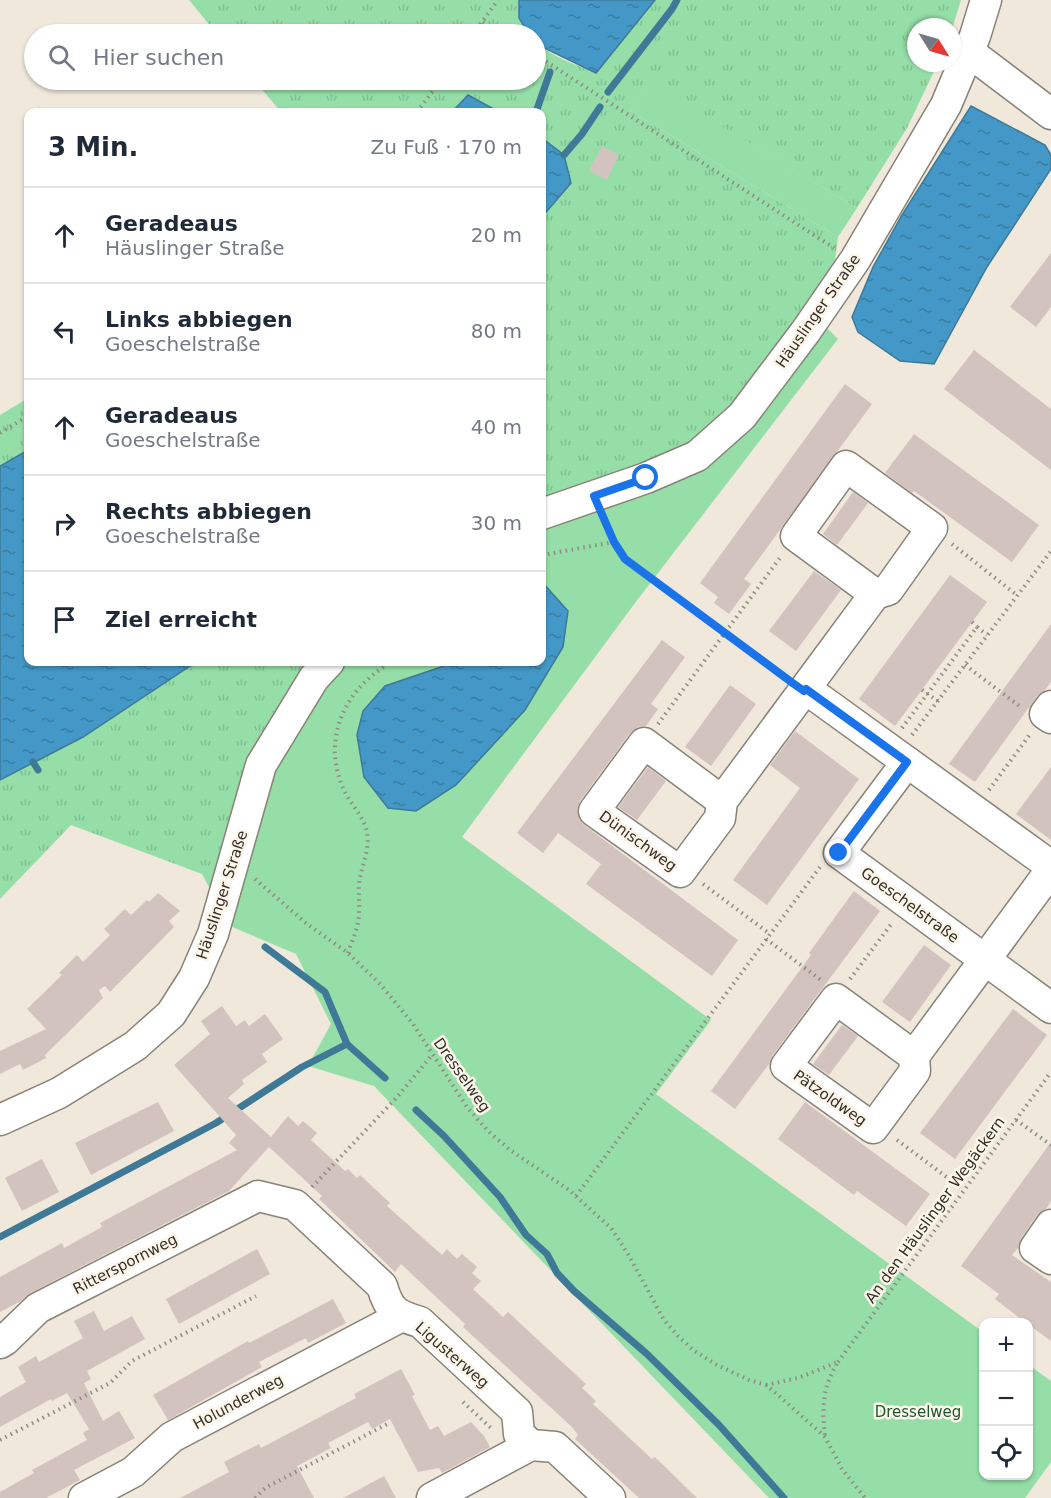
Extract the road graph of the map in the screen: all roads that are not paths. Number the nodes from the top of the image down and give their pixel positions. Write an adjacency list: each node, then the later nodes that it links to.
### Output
1 (986, 0): 2 (street, Häuslinger Straße)
2 (969, 52): 3 (street); 4 (street, Häuslinger Straße)
3 (1051, 114)
4 (546, 513)
5 (875, 594): 5 (street, Dünischweg); 7 (street, Dünischweg)
6 (326, 666): 14 (street, Häuslinger Straße)
7 (805, 690): 8 (street); 9 (street, Dünischweg)
8 (897, 755): 10 (street); 11 (street, Goeschelstraße)
9 (722, 801): 9 (street, Dünischweg)
10 (1051, 868): 11 (street)
11 (985, 960): 12 (street, Goeschelstraße); 13 (street, Pätzoldweg)
12 (1051, 1008)
13 (914, 1056): 13 (street, Pätzoldweg)
14 (0, 1120)
15 (258, 1197): 18 (street, Ligusterweg); 19 (street, Ritterspornweg)
16 (1051, 1225): 17 (street)
17 (1051, 1259)
18 (400, 1317): 20 (street, Ligusterweg); 21 (street, Holunderweg)
19 (0, 1343)
20 (531, 1445): 22 (street); 23 (street)
21 (84, 1498)
22 (432, 1498)
23 (610, 1498)

